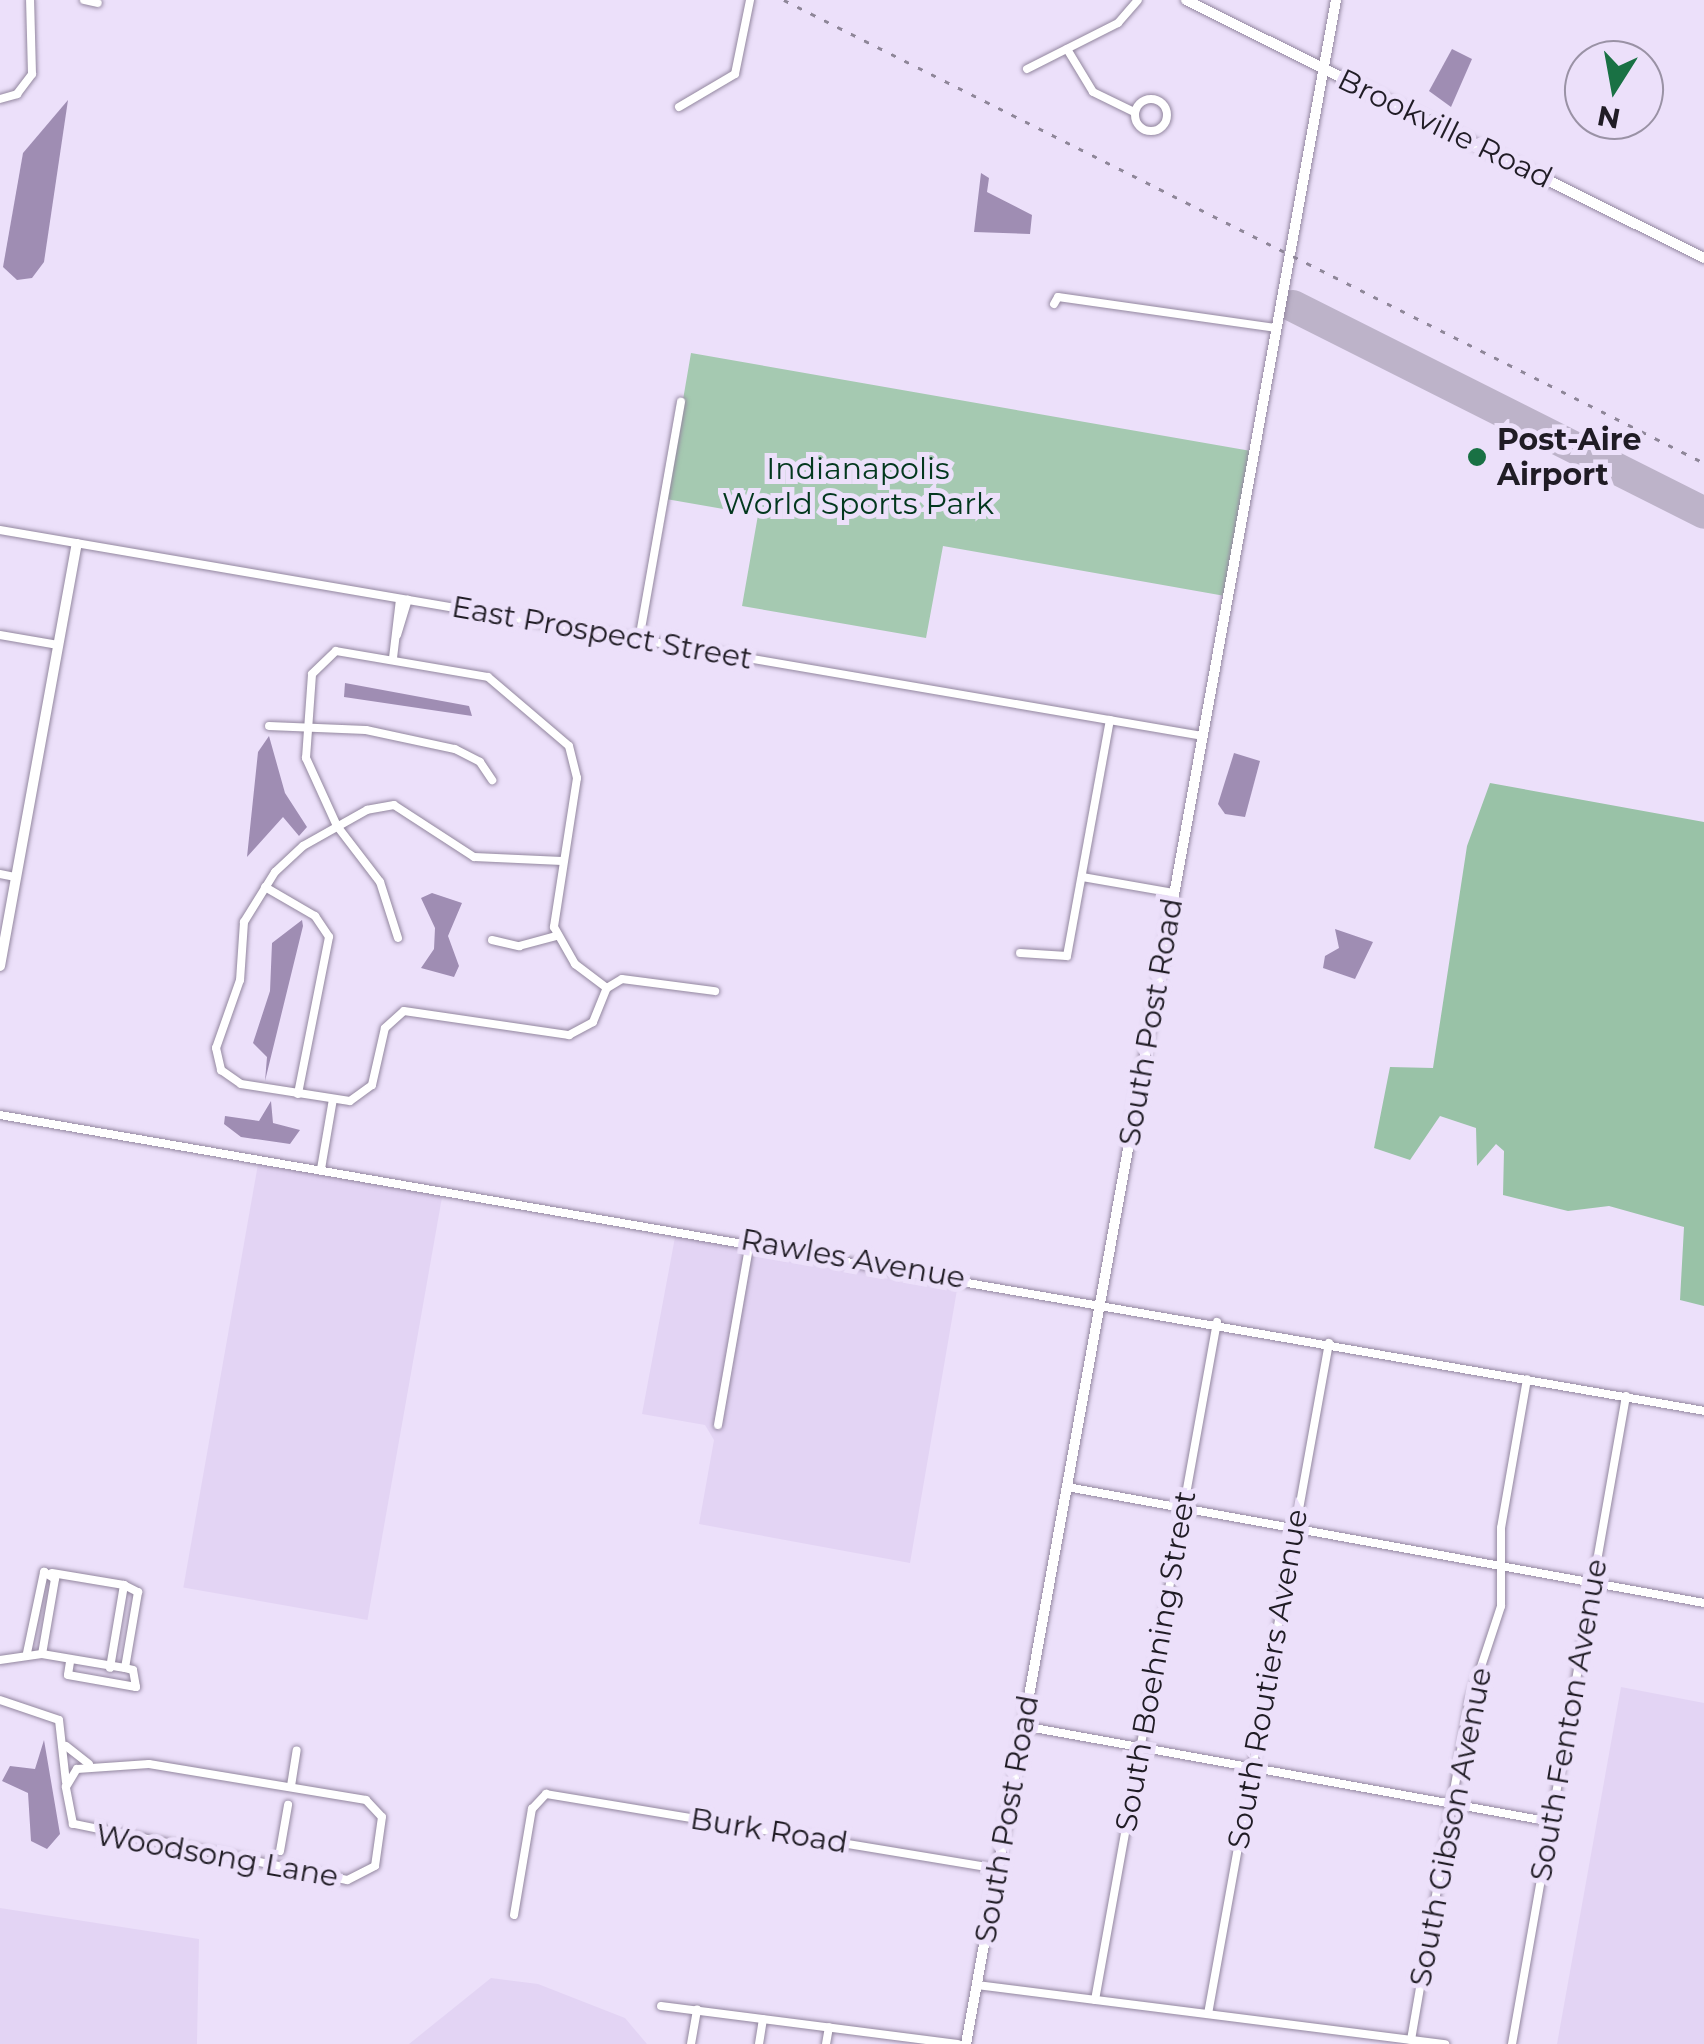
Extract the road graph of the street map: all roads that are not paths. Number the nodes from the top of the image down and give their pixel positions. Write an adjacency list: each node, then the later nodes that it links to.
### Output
1 (30, 0): 9 (street)
2 (750, 0): 10 (street)
3 (1138, 0): 6 (street)
4 (1186, 0): 7 (main road, Brookville Road)
5 (1336, 0): 7 (main road, South Post Road)
6 (1066, 49): 8 (street); 11 (street)
7 (1323, 68): 12 (main road, Brookville Road); 14 (main road, South Post Road)
8 (1027, 69)
9 (0, 99)
10 (679, 107)
11 (1134, 112): 11 (street)
12 (1704, 258)
13 (1056, 300): 14 (street)
14 (1276, 328): 26 (main road, South Post Road)
15 (680, 402): 20 (street)
16 (0, 530): 17 (street, East Prospect Street)
17 (77, 544): 18 (street, East Prospect Street); 21 (main road)
18 (404, 600): 20 (street, East Prospect Street); 22 (street)
19 (0, 636): 21 (street)
20 (638, 640): 23 (street, East Prospect Street)
21 (58, 645): 31 (main road)
22 (392, 658): 25 (street); 29 (street)
23 (1110, 720): 26 (street, East Prospect Street); 32 (street)
24 (269, 726): 25 (street)
25 (304, 727): 27 (street); 28 (street)
26 (1203, 736): 34 (main road, South Post Road)
27 (492, 780)
28 (337, 826): 29 (street); 33 (street); 36 (street)
29 (562, 861): 35 (street)
30 (0, 874): 31 (street)
31 (16, 877): 39 (main road)
32 (1082, 877): 34 (street); 38 (street)
33 (265, 887): 42 (street); 42 (street)
34 (1174, 893): 47 (main road, South Post Road)
35 (556, 936): 37 (street); 40 (street)
36 (398, 938)
37 (492, 940)
38 (1020, 953)
39 (0, 966)
40 (607, 988): 41 (street); 43 (street)
41 (715, 991)
42 (298, 1094): 43 (street)
43 (332, 1100): 45 (street)
44 (0, 1115): 45 (street, Rawles Avenue)
45 (321, 1169): 46 (street, Rawles Avenue)
46 (750, 1242): 47 (street, Rawles Avenue); 53 (street)
47 (1100, 1301): 48 (street, Rawles Avenue); 54 (main road, South Post Road)
48 (1217, 1322): 49 (street, Rawles Avenue); 55 (street, South Boehning Street)
49 (1329, 1343): 50 (street, Rawles Avenue); 56 (street, South Routiers Avenue)
50 (1527, 1379): 51 (street, Rawles Avenue); 57 (street, South Gibson Avenue)
51 (1626, 1396): 52 (street, Rawles Avenue); 59 (street, South Fenton Avenue)
52 (1704, 1410)
53 (718, 1425)
54 (1066, 1486): 55 (street); 69 (main road, South Post Road)
55 (1183, 1508): 56 (street); 71 (street, South Boehning Street)
56 (1296, 1528): 57 (street); 74 (street, South Routiers Avenue)
57 (1501, 1566): 59 (street); 79 (street, South Gibson Avenue)
58 (52, 1574): 60 (street); 62 (street); 63 (street)
59 (1594, 1583): 61 (street); 81 (street, South Fenton Avenue)
60 (124, 1586): 66 (street); 67 (street)
61 (1704, 1603)
62 (27, 1653): 63 (street); 64 (street)
63 (42, 1654): 65 (street)
64 (0, 1660)
65 (70, 1662): 66 (street); 67 (street)
66 (110, 1668): 67 (street)
67 (124, 1668)
68 (0, 1700): 70 (street)
69 (1023, 1726): 71 (street); 84 (main road, South Post Road)
70 (65, 1741): 73 (street); 77 (street, Woodsong Lane)
71 (1139, 1747): 74 (street); 88 (street, South Boehning Street)
72 (297, 1750): 76 (street)
73 (91, 1764): 75 (street); 77 (street, Woodsong Lane)
74 (1252, 1768): 79 (street); 91 (street, South Routiers Avenue)
75 (274, 1784): 76 (street); 80 (street)
76 (291, 1786): 78 (street)
77 (66, 1787): 83 (street, Woodsong Lane)
78 (308, 1789): 80 (street); 85 (street, Woodsong Lane)
79 (1452, 1804): 81 (street); 95 (street, South Gibson Avenue)
80 (288, 1805): 82 (street)
81 (1552, 1822): 102 (street, South Fenton Avenue)
82 (280, 1852): 83 (street); 85 (street)
83 (260, 1866): 85 (street, Woodsong Lane)
84 (998, 1869): 86 (street, Burk Road); 87 (main road, South Post Road)
85 (292, 1872)
86 (514, 1915)
87 (977, 1986): 88 (street); 100 (main road, South Post Road)
88 (1095, 2000): 91 (street)
89 (661, 2006): 90 (street)
90 (697, 2010): 92 (street); 96 (street)
91 (1208, 2014): 95 (street)
92 (763, 2019): 93 (street); 97 (street)
93 (829, 2027): 94 (street); 98 (street)
94 (895, 2040): 99 (street)
95 (1411, 2040): 101 (street)
96 (691, 2044)
97 (759, 2044)
98 (826, 2044)
99 (958, 2044)
100 (966, 2044)
101 (1446, 2044)
102 (1512, 2044)

